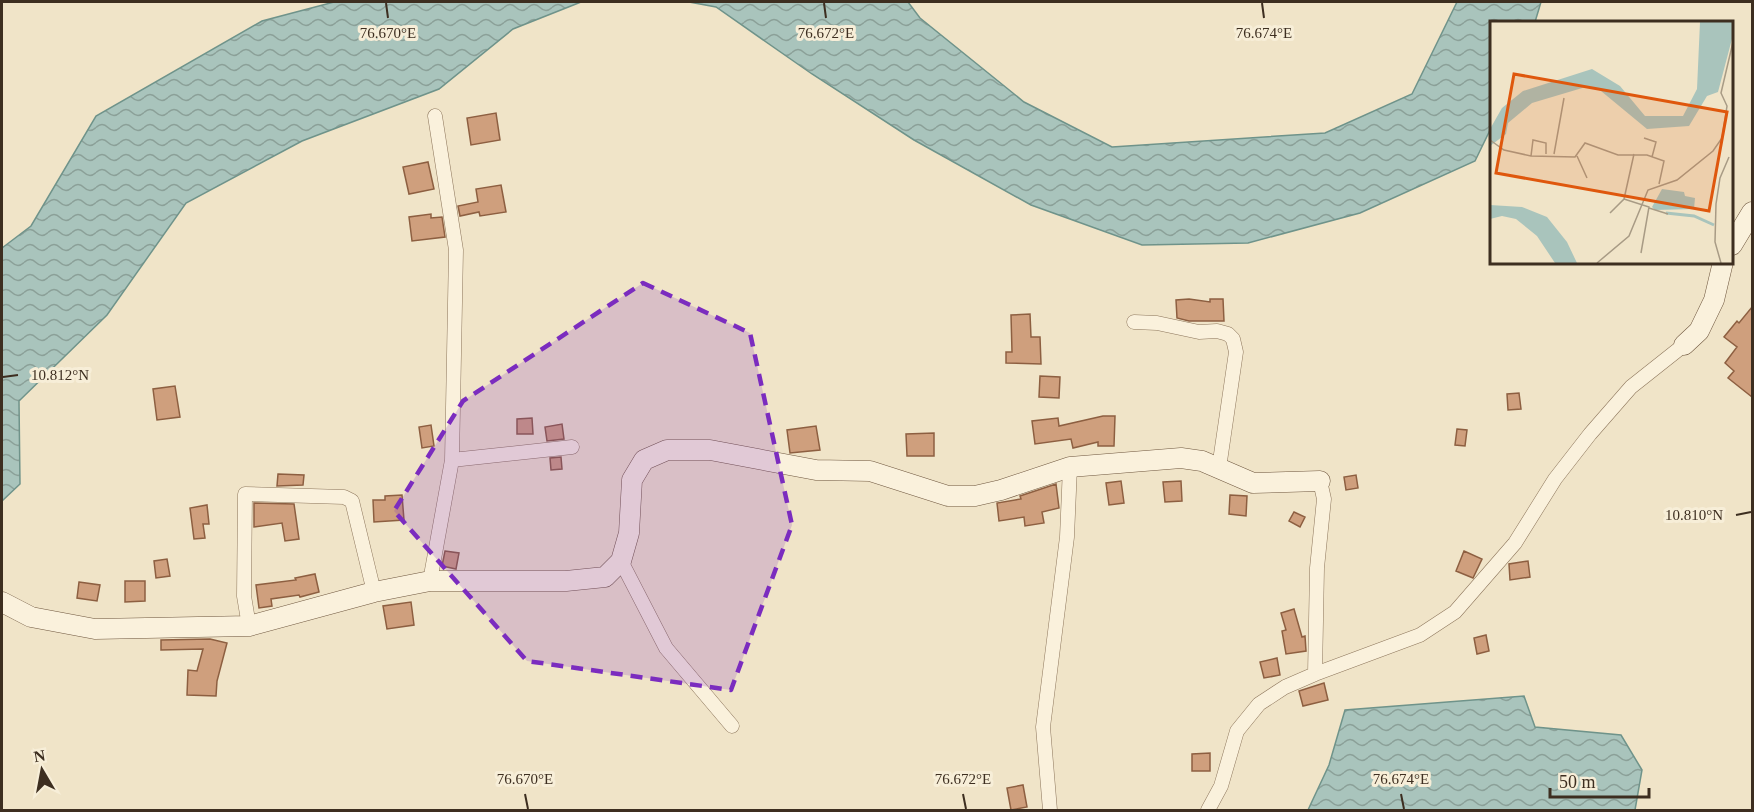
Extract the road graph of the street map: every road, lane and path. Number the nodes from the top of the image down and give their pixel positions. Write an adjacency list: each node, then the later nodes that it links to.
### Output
1 (435, 116): 8 (street)
2 (1752, 212): 3 (street)
3 (1733, 240)
4 (1723, 264): 6 (street)
5 (1134, 322): 10 (street)
6 (1684, 345): 17 (street)
7 (572, 447): 8 (street)
8 (452, 460): 13 (street)
9 (1070, 467): 10 (street); 12 (street); 19 (street)
10 (1219, 468): 11 (street)
11 (1320, 481): 17 (street)
12 (621, 561): 13 (street); 18 (street)
13 (430, 581): 14 (street)
14 (374, 592): 16 (street); 16 (street)
15 (2, 602): 16 (street)
16 (249, 626)
17 (1315, 674): 20 (street)
18 (732, 726)
19 (1050, 810)
20 (1208, 810)

